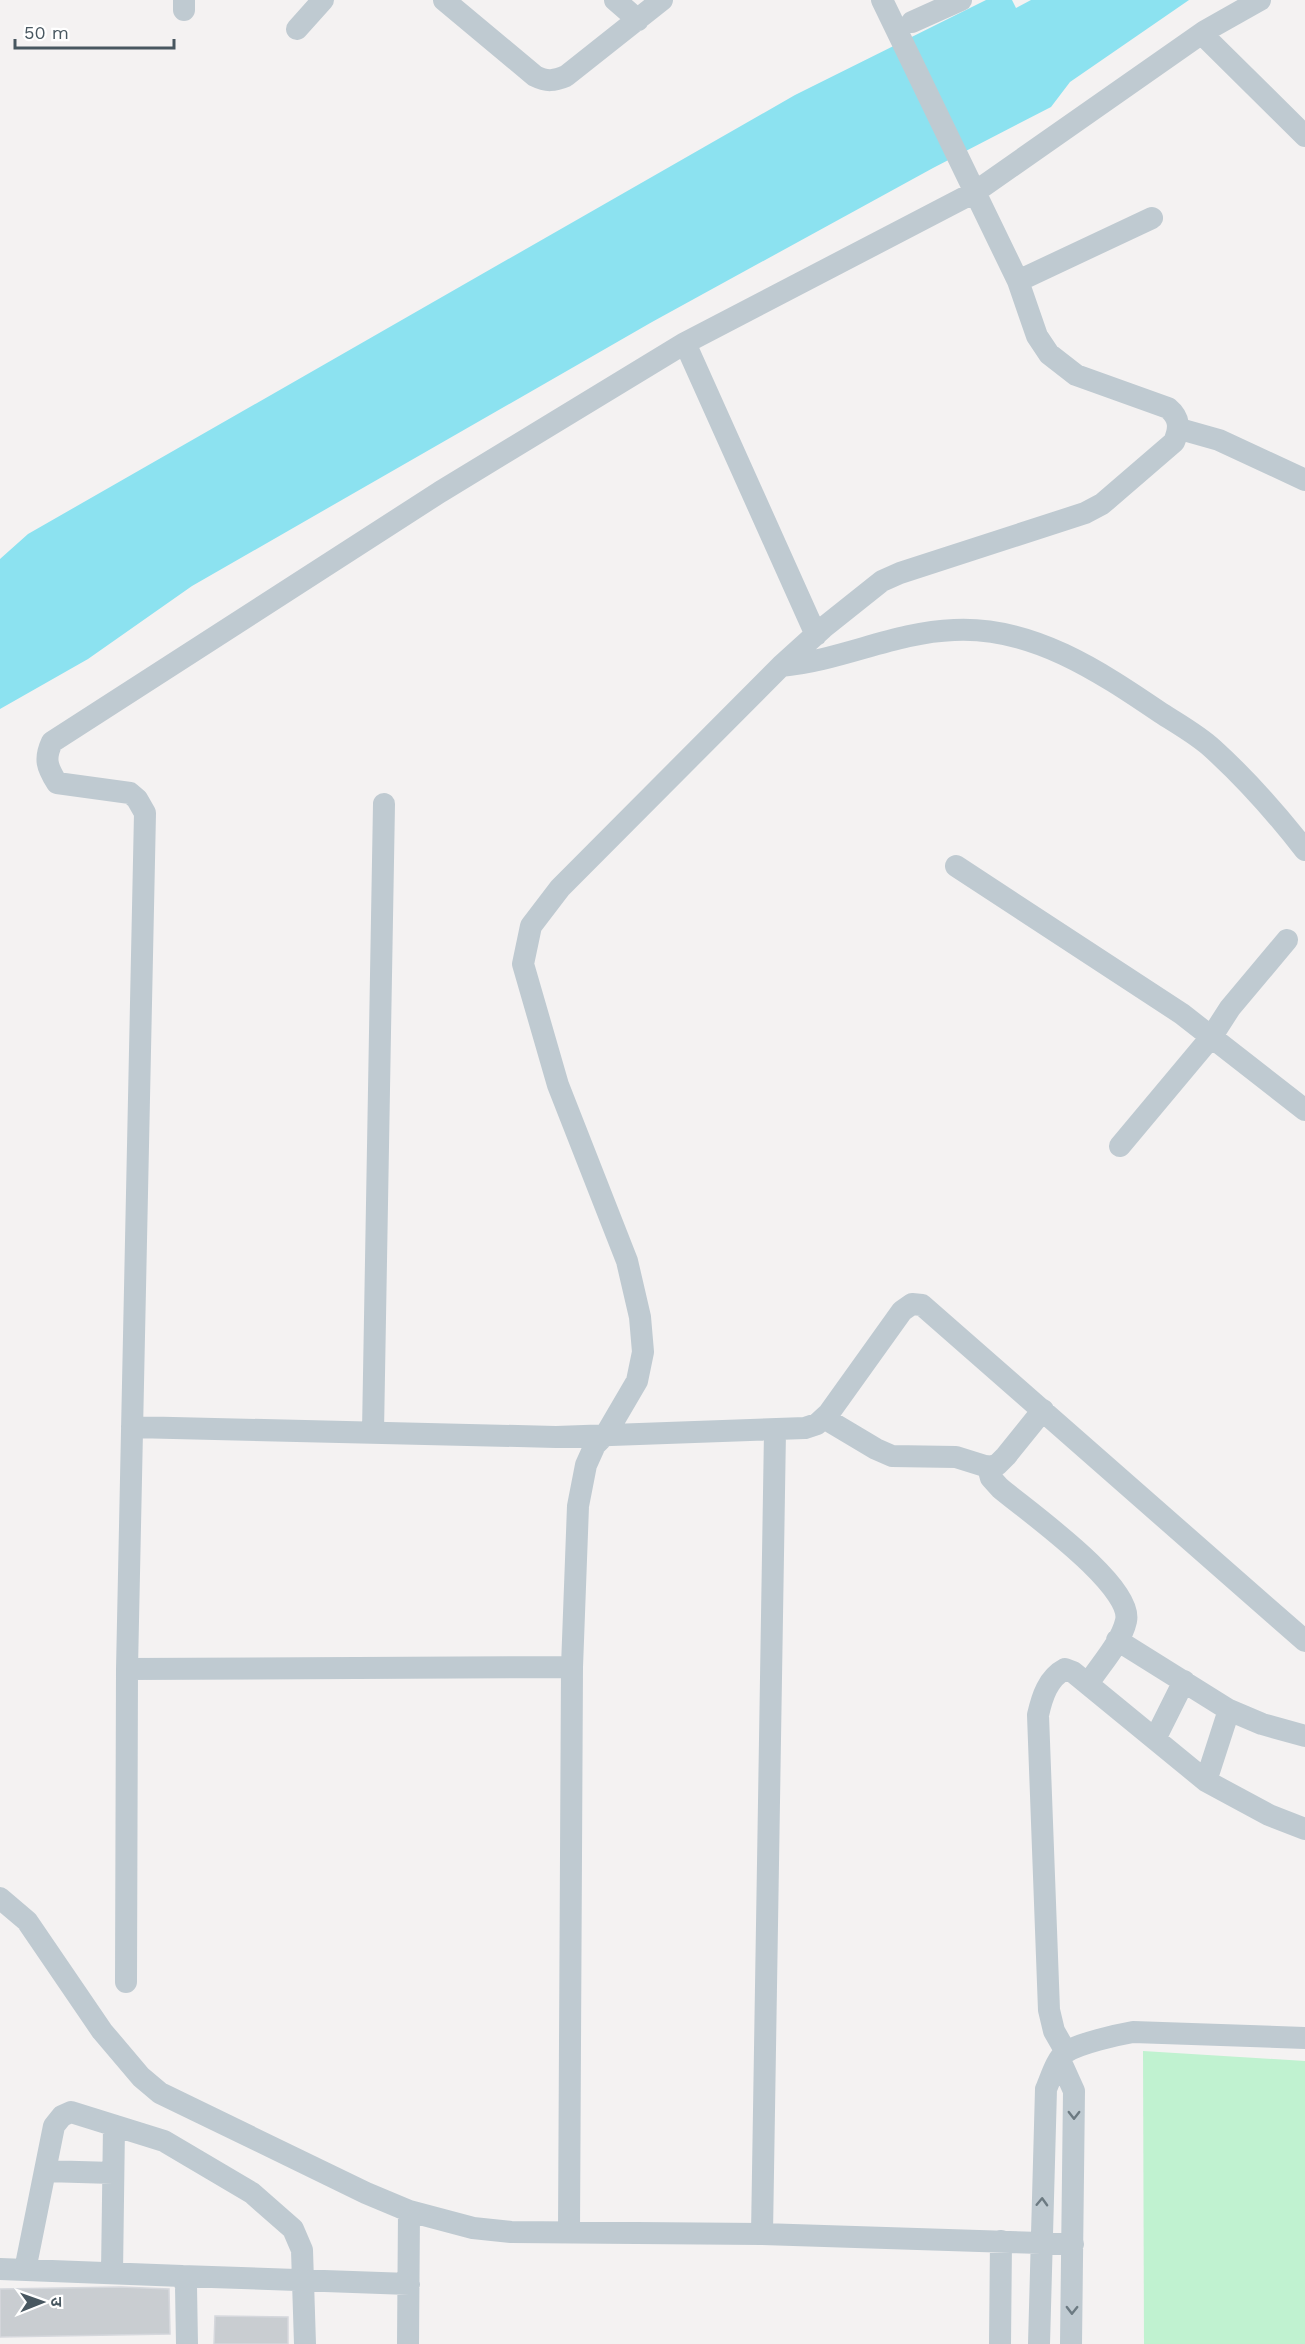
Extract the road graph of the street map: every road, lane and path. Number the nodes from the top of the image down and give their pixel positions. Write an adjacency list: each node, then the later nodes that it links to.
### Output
1 (322, 0): 10 (street)
2 (444, 0): 8 (street)
3 (615, 0): 8 (street)
4 (662, 0): 8 (street)
5 (882, 0): 9 (street)
6 (961, 0): 9 (street)
7 (1260, 0): 11 (street)
8 (638, 20)
9 (902, 21): 13 (street)
10 (297, 29)
11 (1202, 34): 12 (street); 13 (street)
12 (1305, 136)
13 (973, 189): 15 (street); 16 (street)
14 (1152, 218): 15 (street)
15 (1018, 281): 17 (street)
16 (685, 343): 19 (street); 30 (street)
17 (1180, 429): 18 (street); 19 (street)
18 (1305, 480)
19 (816, 635): 20 (street)
20 (781, 666): 22 (street); 33 (street)
21 (384, 804): 32 (street)
22 (1305, 850)
23 (956, 866): 25 (street)
24 (1287, 940): 25 (street)
25 (1212, 1036): 26 (street); 27 (street)
26 (1305, 1110)
27 (1120, 1146)
28 (1042, 1410): 29 (street); 34 (street); 36 (street)
29 (824, 1418): 31 (street); 34 (street)
30 (132, 1427): 32 (street); 38 (street)
31 (775, 1431): 33 (street); 55 (street)
32 (373, 1432): 33 (street)
33 (606, 1434): 37 (street)
34 (988, 1467): 35 (street)
35 (1117, 1640): 39 (street); 40 (street)
36 (1305, 1641)
37 (572, 1667): 38 (street); 54 (street)
38 (127, 1669): 47 (street)
39 (1184, 1682): 41 (street); 43 (street)
40 (1088, 1684): 43 (street); 49 (street)
41 (1229, 1710): 42 (street); 44 (street)
42 (1305, 1736)
43 (1155, 1739): 44 (street)
44 (1206, 1781): 45 (street)
45 (1305, 1829)
46 (0, 1898): 53 (street)
47 (126, 1982)
48 (1305, 2038): 49 (street)
49 (1063, 2056): 57 (street, one-way to 49); 58 (street, one-way to 58)
50 (114, 2126): 51 (street); 52 (street); 63 (street)
51 (45, 2171): 52 (street); 60 (street)
52 (113, 2173): 61 (street)
53 (409, 2211): 54 (street); 64 (street)
54 (569, 2231): 55 (street)
55 (762, 2235): 56 (street)
56 (1001, 2241): 57 (street); 68 (street)
57 (1041, 2242): 58 (street); 69 (street)
58 (1073, 2244): 70 (street, one-way to 70)
59 (0, 2269): 60 (street)
60 (25, 2270): 61 (street)
61 (112, 2273): 62 (street)
62 (182, 2276): 63 (street); 65 (street)
63 (305, 2280): 64 (street); 66 (street)
64 (408, 2284): 67 (street)
65 (187, 2344)
66 (305, 2344)
67 (408, 2344)
68 (1000, 2344)
69 (1039, 2344)
70 (1071, 2344)

